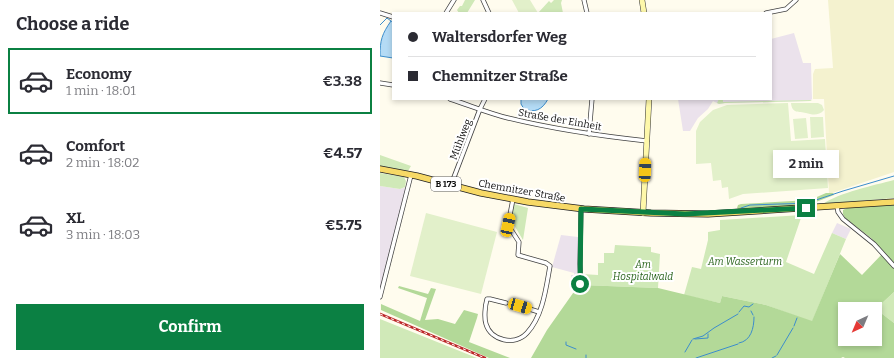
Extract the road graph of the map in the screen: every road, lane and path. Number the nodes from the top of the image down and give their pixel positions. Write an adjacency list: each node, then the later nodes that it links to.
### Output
1 (454, 0): 6 (street)
2 (483, 0): 7 (street)
3 (584, 0): 8 (street)
4 (642, 0): 9 (street)
5 (796, 0): 10 (street)
6 (447, 12)
7 (489, 12)
8 (587, 12)
9 (644, 12)
10 (771, 12)
11 (380, 13): 12 (street)
12 (392, 17)
13 (380, 83): 14 (street)
14 (392, 85)
15 (453, 100): 19 (street, Straße der Einheit)
16 (484, 100): 19 (street, Mühlweg)
17 (592, 100): 20 (street)
18 (650, 100): 21 (street)
19 (480, 108): 20 (street, Straße der Einheit); 24 (street, Mühlweg)
20 (589, 134): 21 (street, Straße der Einheit)
21 (647, 141): 29 (street)
22 (380, 168): 23 (main road, Chemnitzer Straße / B 173)
23 (411, 175): 24 (main road, Chemnitzer Straße / B 173); 32 (street)
24 (451, 185): 25 (main road, Chemnitzer Straße / B 173)
25 (513, 200): 28 (main road, Chemnitzer Straße / B 173); 35 (street)
26 (894, 202): 27 (main road, B 173)
27 (837, 206): 29 (main road, Chemnitzer Straße / B 173); 30 (street)
28 (581, 209): 29 (main road, Chemnitzer Straße / B 173); 31 (street)
29 (643, 213)
30 (894, 266)
31 (581, 287)
32 (380, 297)
33 (506, 303): 35 (street)
34 (520, 306): 35 (street)
35 (539, 312)

